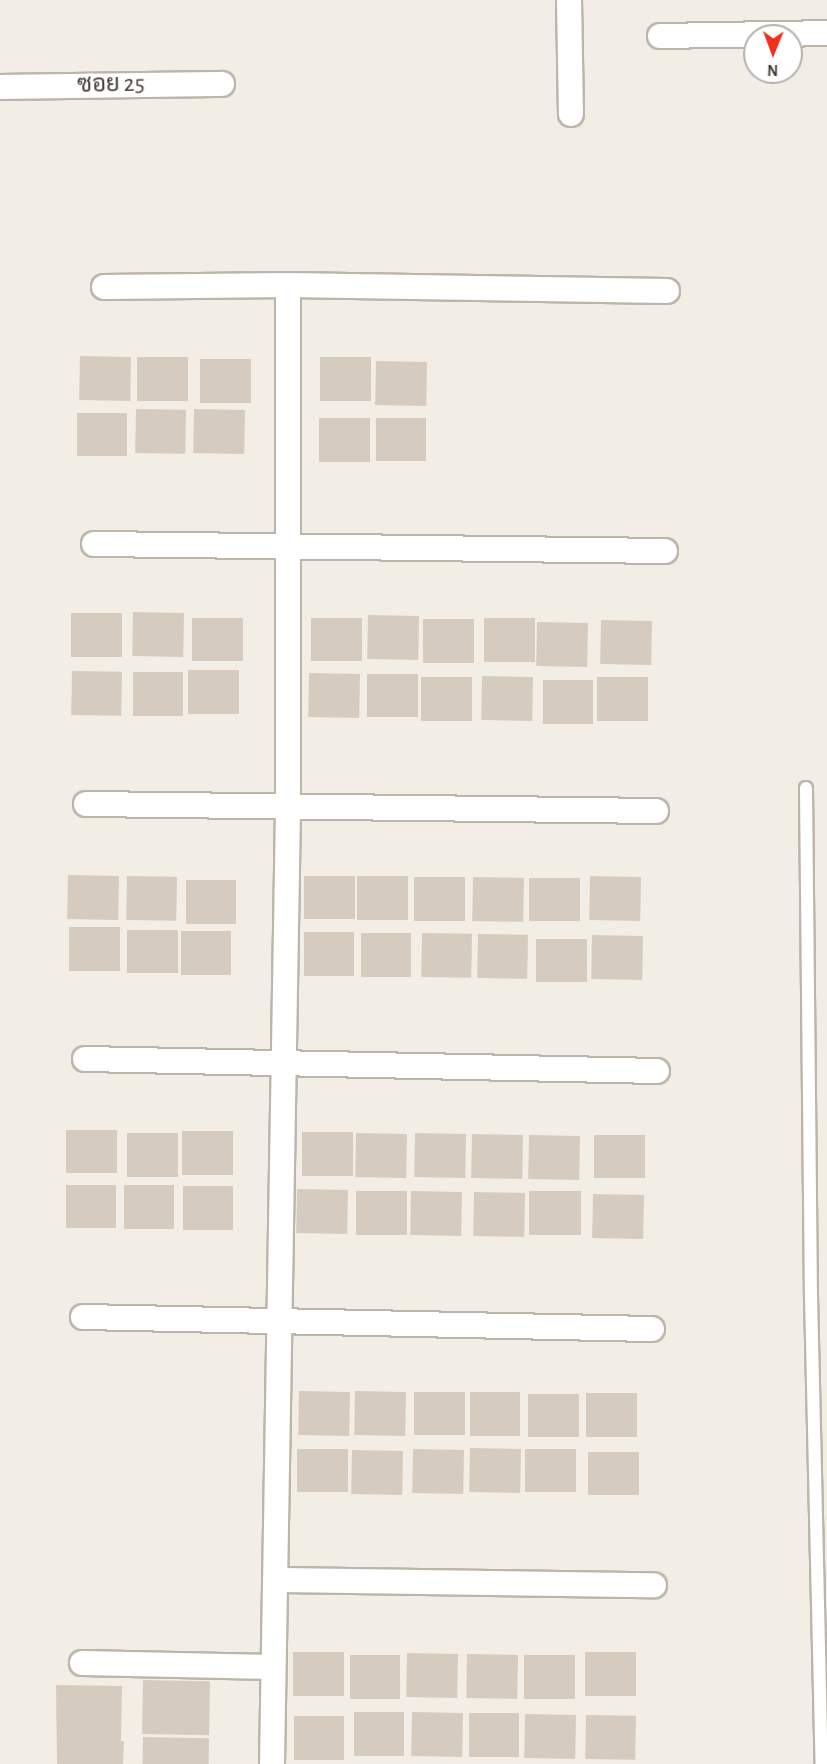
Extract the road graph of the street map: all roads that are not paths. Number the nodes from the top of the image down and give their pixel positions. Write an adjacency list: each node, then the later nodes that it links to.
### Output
1 (569, 0): 6 (street)
2 (827, 33): 3 (street)
3 (660, 36)
4 (222, 84): 5 (street, ซอย 25)
5 (0, 87)
6 (571, 114)
7 (288, 285): 8 (street); 9 (street); 11 (street)
8 (104, 287)
9 (667, 291)
10 (94, 544): 11 (street)
11 (290, 546): 12 (street); 15 (street)
12 (665, 550)
13 (806, 788): 28 (lane)
14 (86, 804): 15 (street)
15 (288, 807): 16 (street); 18 (street)
16 (656, 811)
17 (85, 1059): 18 (street)
18 (283, 1064): 19 (street); 21 (street)
19 (657, 1071)
20 (83, 1317): 21 (street)
21 (282, 1321): 22 (street); 23 (street)
22 (652, 1329)
23 (276, 1580): 24 (street); 26 (street)
24 (654, 1585)
25 (82, 1663): 26 (street)
26 (273, 1667): 27 (street)
27 (272, 1764)
28 (822, 1764)

